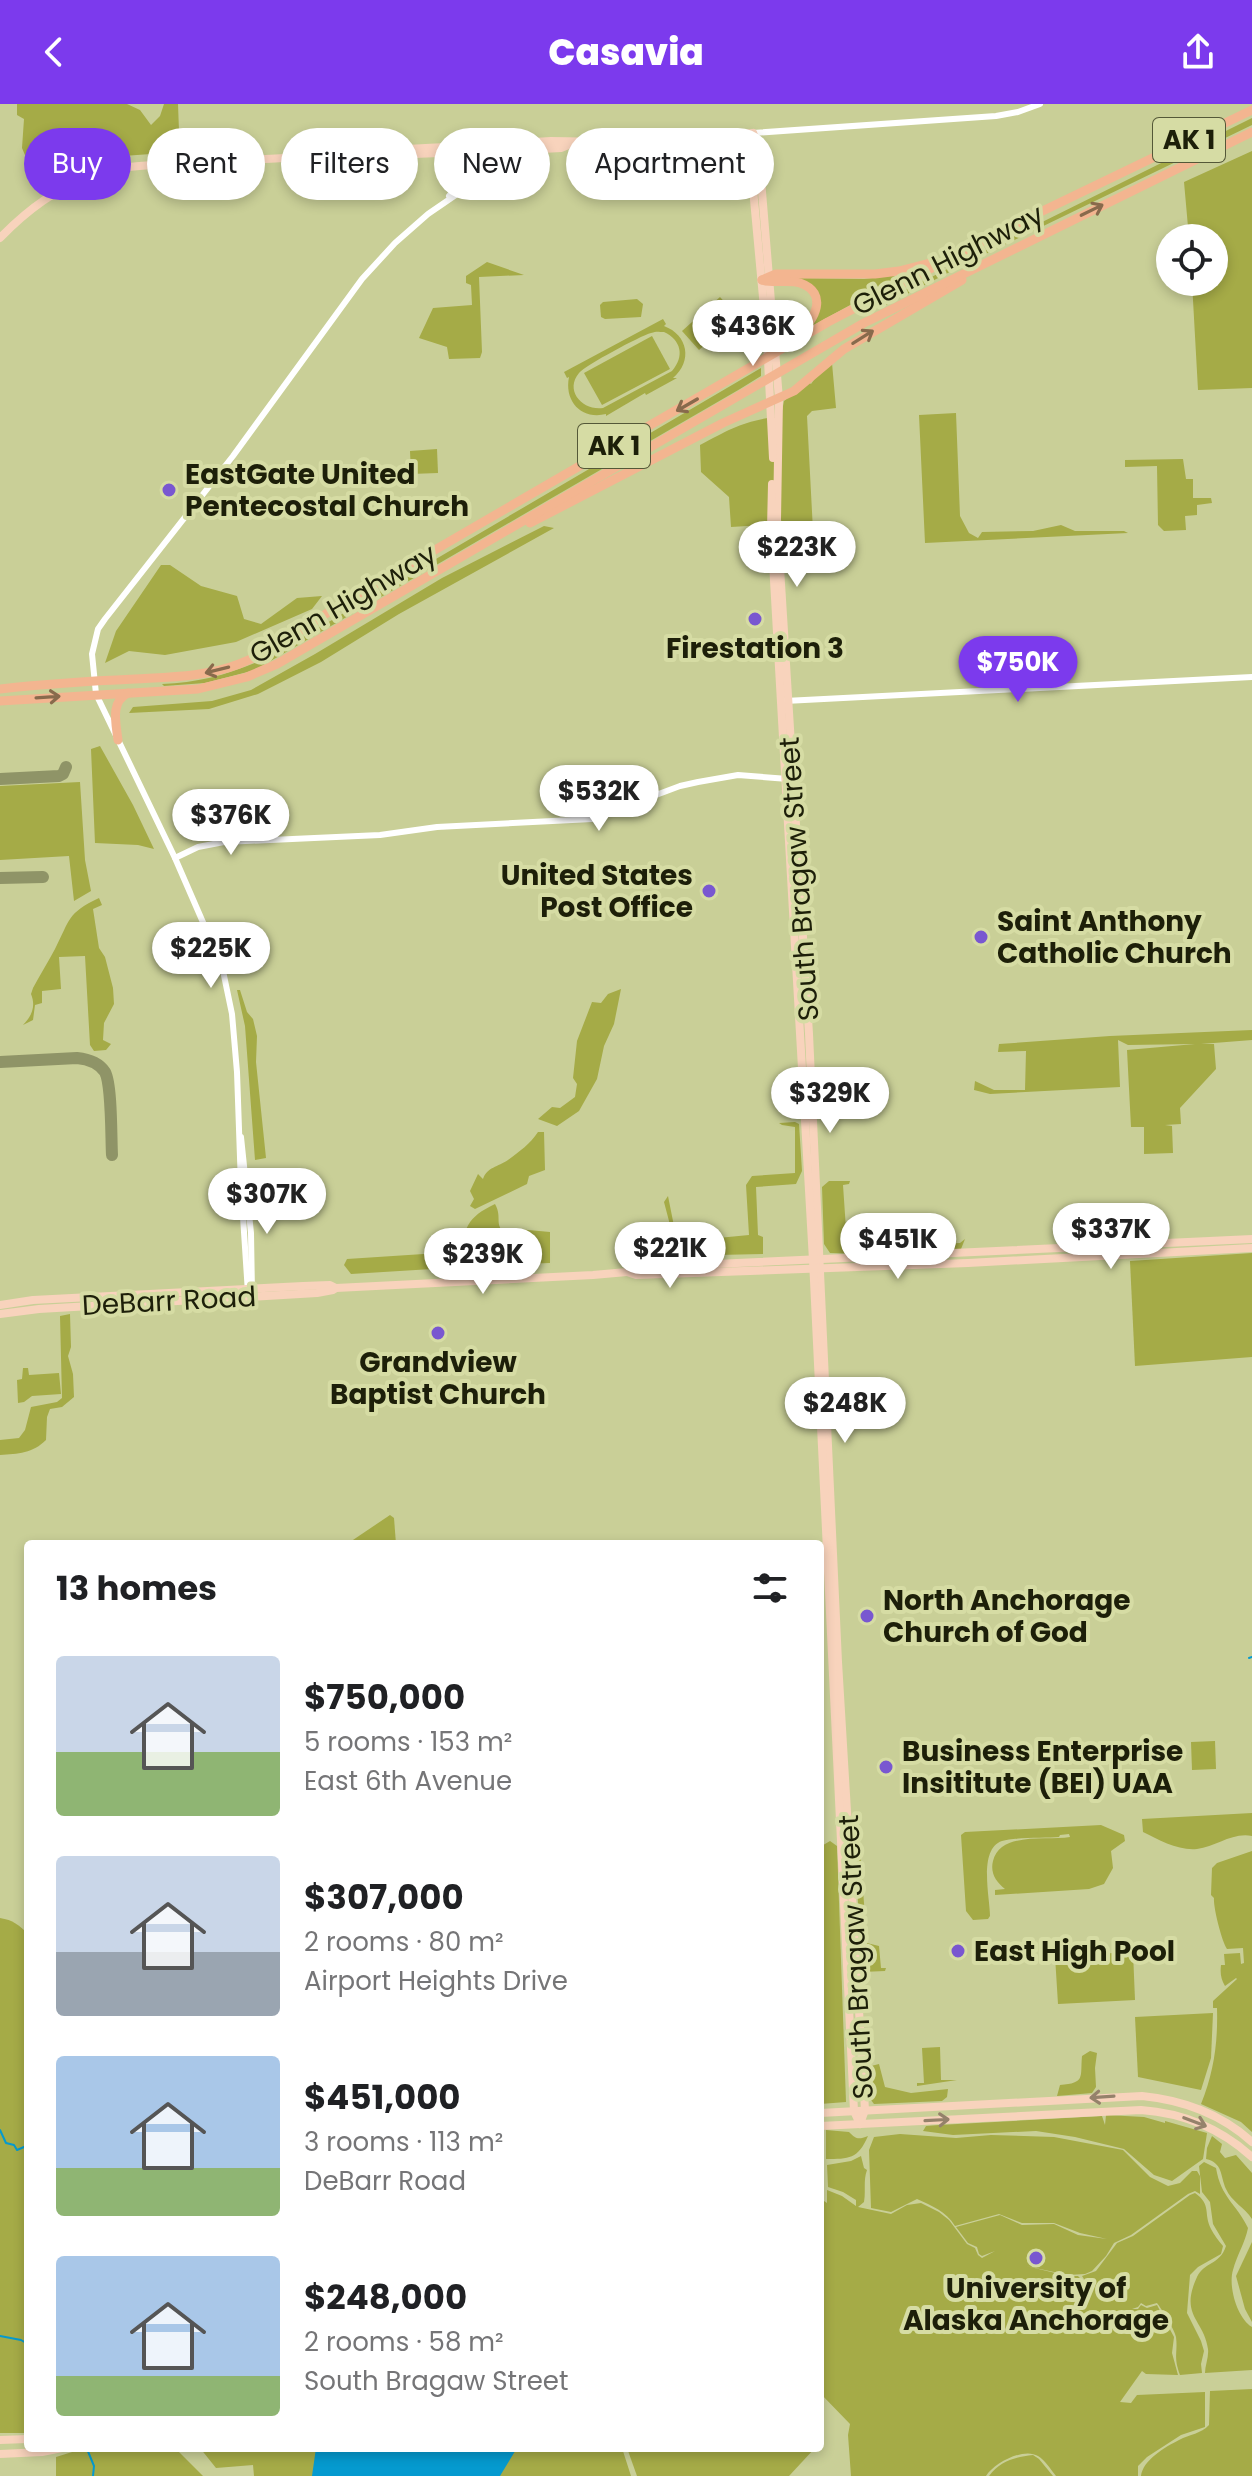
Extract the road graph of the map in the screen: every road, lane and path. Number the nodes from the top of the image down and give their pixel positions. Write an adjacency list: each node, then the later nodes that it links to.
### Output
1 (1040, 104): 3 (street)
2 (1252, 110): 8 (highway, Glenn Highway / AK 1)
3 (774, 132)
4 (1252, 132): 10 (highway, Glenn Highway / AK 1, one-way to 4)
5 (434, 151): 9 (main road)
6 (446, 200): 16 (street)
7 (761, 200): 11 (main road, South Bragaw Street)
8 (1028, 218): 11 (highway); 12 (highway, Glenn Highway / AK 1)
9 (0, 238)
10 (1021, 245): 13 (highway, one-way to 10); 14 (highway, Glenn Highway / AK 1)
11 (766, 280): 12 (highway); 13 (main road, South Bragaw Street)
12 (743, 373): 16 (highway, Glenn Highway / AK 1, one-way to 16)
13 (774, 396): 14 (highway); 21 (main road, South Bragaw Street)
14 (483, 544): 18 (highway, Glenn Highway / AK 1)
15 (1252, 677): 21 (street)
16 (94, 681): 17 (highway, AK 1); 19 (street)
17 (0, 689)
18 (131, 692): 19 (highway, Glenn Highway / AK 1); 22 (highway)
19 (96, 694): 20 (highway, AK 1, one-way to 19); 22 (street)
20 (0, 701)
21 (785, 701): 23 (main road, South Bragaw Street)
22 (118, 740): 24 (street)
23 (789, 779): 24 (street); 27 (main road, South Bragaw Street)
24 (175, 858): 28 (street)
25 (1252, 1239): 27 (main road, DeBarr Road)
26 (1252, 1248): 27 (main road, DeBarr Road)
27 (817, 1264): 28 (main road, DeBarr Road); 31 (main road, South Bragaw Street); 32 (main road, South Bragaw Street)
28 (250, 1291): 29 (main road, DeBarr Road); 30 (main road, DeBarr Road)
29 (0, 1305)
30 (0, 1314)
31 (865, 2110): 32 (main road); 34 (main road, South Bragaw Street); 36 (main road, one-way to 31)
32 (854, 2111): 33 (main road); 34 (main road, South Bragaw Street)
33 (824, 2113)
34 (860, 2124): 35 (main road); 37 (main road, one-way to 37)
35 (824, 2126)
36 (1252, 2142)
37 (1252, 2157)
38 (24, 2439): 39 (main road)
39 (0, 2440)
40 (42, 2452): 41 (main road)
41 (0, 2454)

